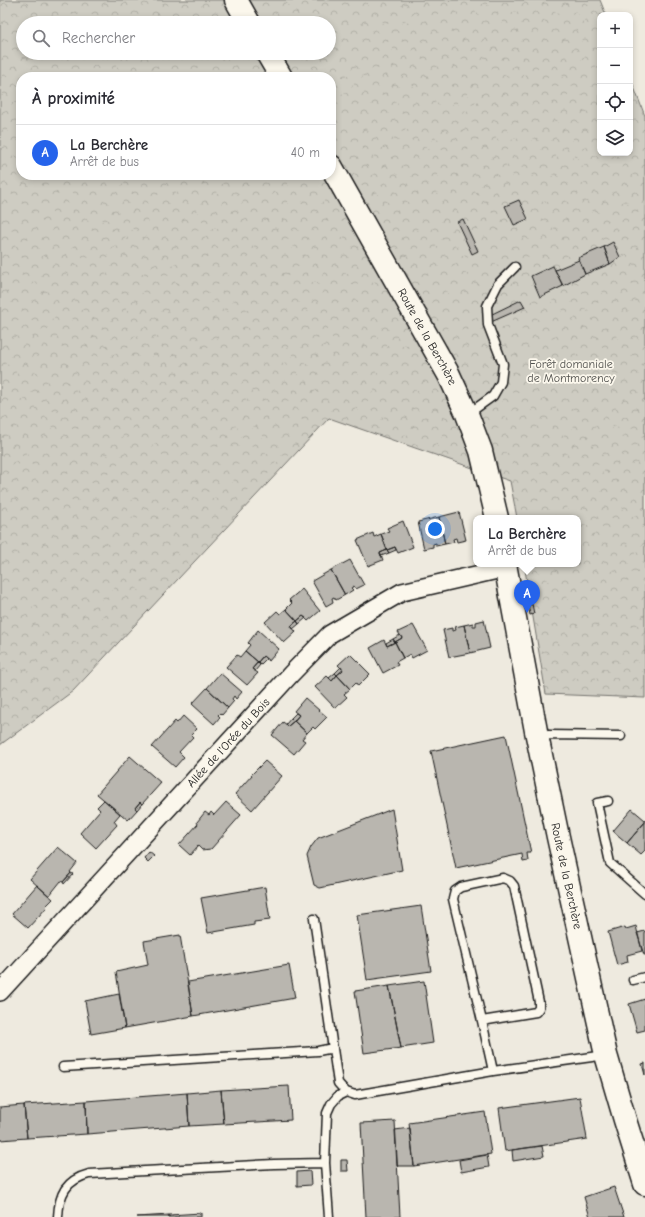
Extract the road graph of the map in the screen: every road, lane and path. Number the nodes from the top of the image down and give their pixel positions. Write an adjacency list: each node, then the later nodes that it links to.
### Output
1 (236, 0): 2 (street)
2 (245, 16)
3 (271, 60): 4 (street)
4 (278, 72)
5 (336, 175): 7 (street, Route de la Berchère)
6 (515, 267): 7 (lane)
7 (467, 414): 8 (street, Route de la Berchère)
8 (496, 515)
9 (501, 567): 18 (street, Allée de l'Orée du Bois)
10 (505, 567): 12 (street, Route de la Berchère)
11 (621, 736): 12 (lane)
12 (537, 737): 21 (street, Route de la Berchère)
13 (608, 801): 14 (lane)
14 (645, 894)
15 (314, 920): 20 (lane)
16 (645, 977): 17 (lane)
17 (633, 980)
18 (0, 992)
19 (482, 1021): 19 (lane); 23 (lane)
20 (333, 1048): 22 (lane); 24 (lane)
21 (606, 1055): 23 (lane); 26 (street, Route de la Berchère)
22 (63, 1067)
23 (493, 1071): 24 (lane)
24 (346, 1092): 25 (lane)
25 (325, 1163): 27 (lane); 28 (lane)
26 (645, 1184)
27 (58, 1217)
28 (329, 1217)

